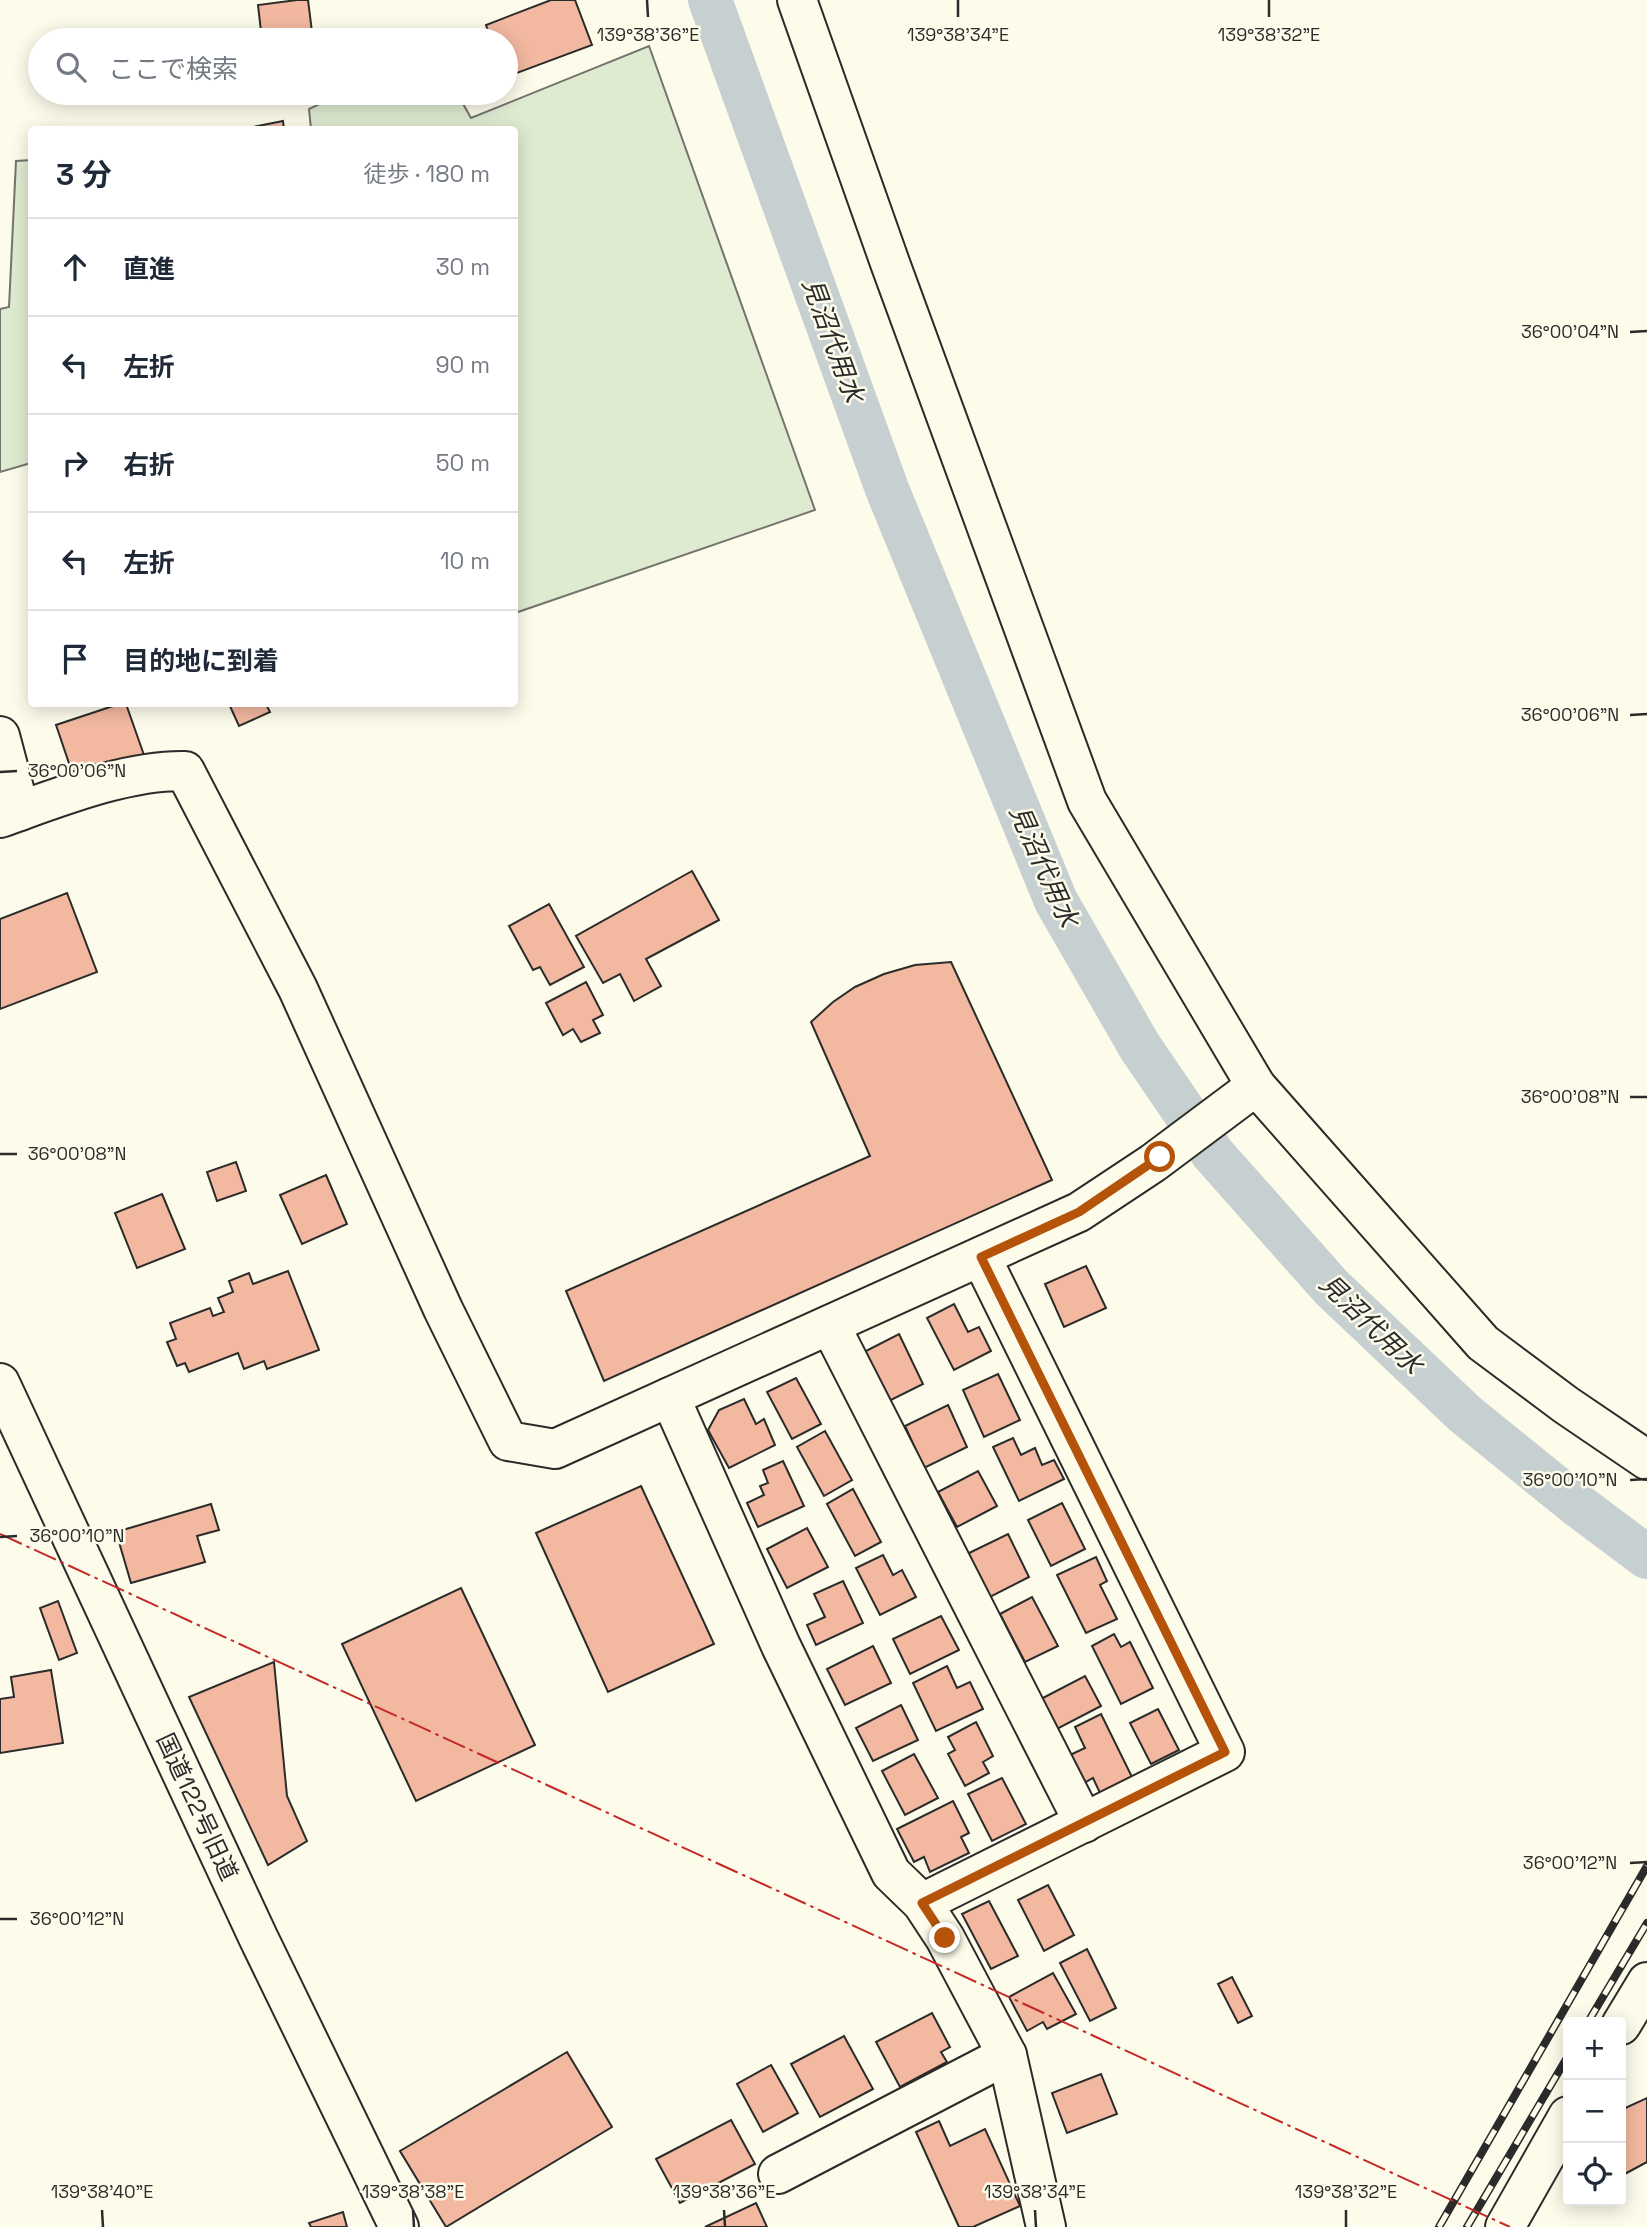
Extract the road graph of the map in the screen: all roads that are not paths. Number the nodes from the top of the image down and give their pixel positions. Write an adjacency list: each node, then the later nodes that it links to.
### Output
1 (797, 0): 4 (street)
2 (0, 736): 3 (street)
3 (10, 815): 8 (street)
4 (1256, 1086): 5 (street); 9 (street)
5 (981, 1257): 6 (street); 10 (street)
6 (831, 1325): 8 (street); 10 (street)
7 (0, 1383): 17 (street, 国道122号旧道)
8 (670, 1397): 11 (street)
9 (1647, 1460)
10 (1084, 1823): 11 (street)
11 (922, 1903): 14 (street)
12 (1647, 1982): 13 (street)
13 (1626, 2017)
14 (1007, 2055): 16 (street); 18 (street)
15 (1563, 2125): 19 (street)
16 (778, 2175)
17 (399, 2227)
18 (1046, 2227)
19 (1505, 2227)

